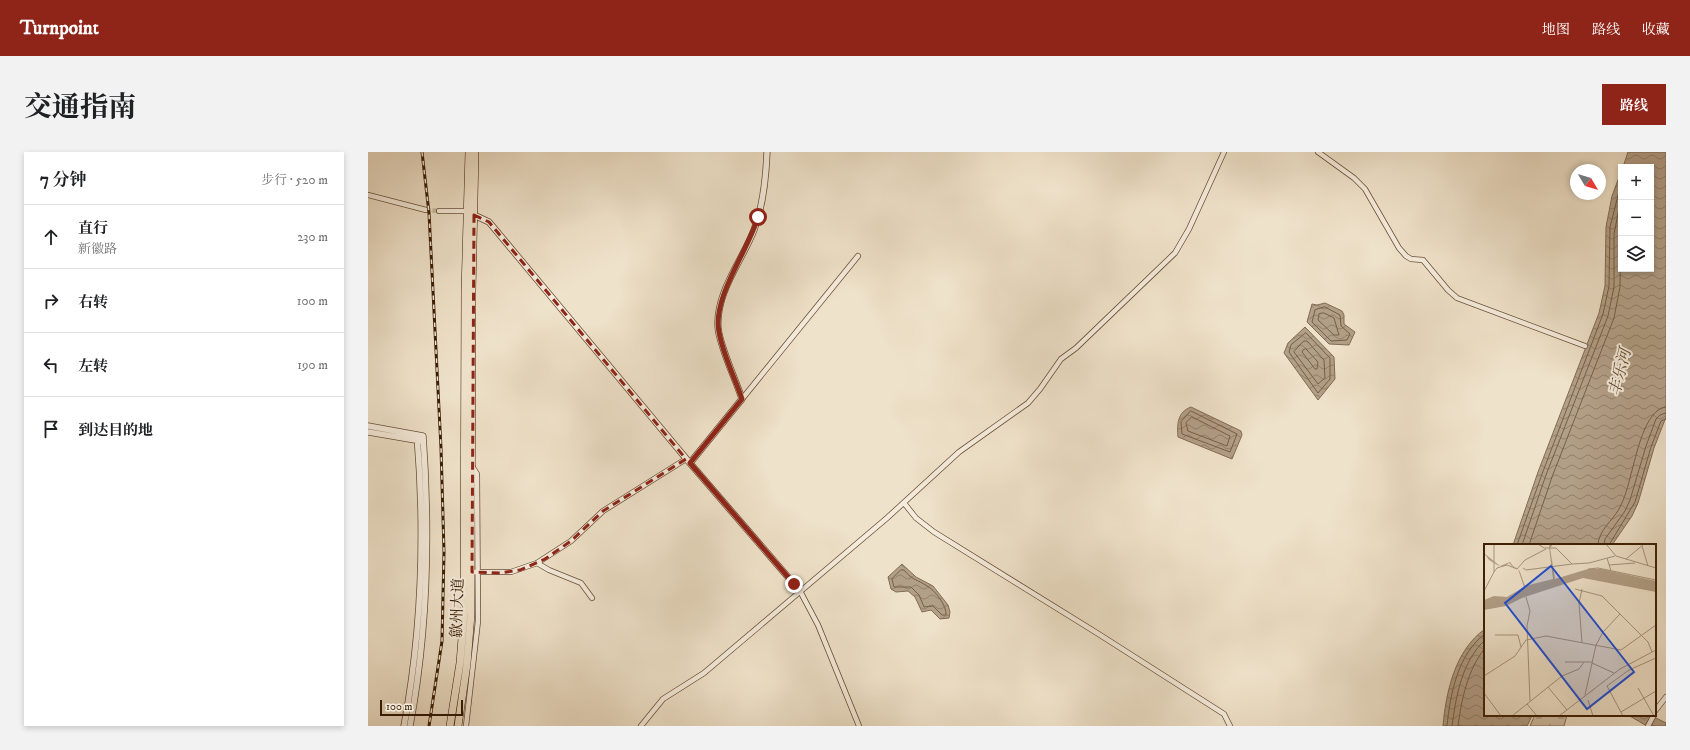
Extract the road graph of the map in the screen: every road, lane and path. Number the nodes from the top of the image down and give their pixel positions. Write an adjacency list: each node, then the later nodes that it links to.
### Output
1 (469, 152): 9 (highway)
2 (475, 152): 9 (highway)
3 (767, 152): 12 (street)
4 (1224, 152): 19 (street)
5 (1318, 152): 11 (street)
6 (368, 195): 7 (street)
7 (426, 210)
8 (438, 212): 9 (street)
9 (470, 213): 16 (street); 17 (highway); 18 (highway)
10 (858, 256): 12 (street)
11 (1585, 346)
12 (742, 399): 16 (street)
13 (368, 426): 15 (street)
14 (368, 432): 15 (street)
15 (420, 439): 27 (street); 28 (street)
16 (688, 461): 20 (street); 22 (street)
17 (471, 464): 18 (highway); 21 (street)
18 (468, 491): 21 (highway, 歙州大道); 29 (highway, 歙州大道)
19 (904, 503): 22 (street); 34 (street)
20 (537, 563): 21 (street); 23 (street)
21 (475, 572): 30 (highway, 歙州大道); 31 (street)
22 (800, 591): 32 (street); 33 (street)
23 (592, 598)
24 (1666, 697): 25 (street)
25 (1656, 711)
26 (1653, 716): 35 (street)
27 (404, 726)
28 (410, 726)
29 (450, 726)
30 (458, 726)
31 (466, 726)
32 (641, 726)
33 (860, 726)
34 (1230, 726)
35 (1648, 726)

